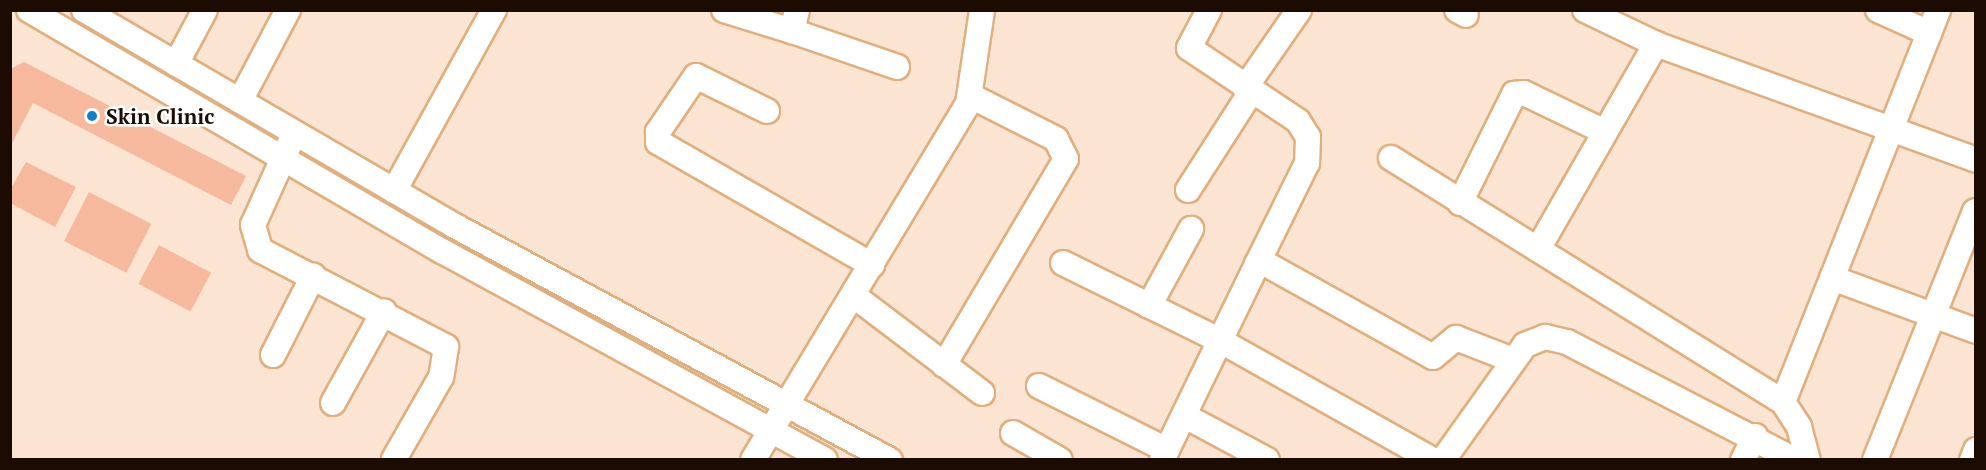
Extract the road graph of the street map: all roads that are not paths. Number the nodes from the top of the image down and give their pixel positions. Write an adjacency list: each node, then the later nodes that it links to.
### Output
1 (29, 10): 26 (street)
2 (84, 10): 13 (street)
3 (205, 10): 17 (street)
4 (288, 10): 21 (street)
5 (494, 10): 29 (street)
6 (724, 10): 14 (street)
7 (982, 10): 20 (street)
8 (1209, 10): 19 (street)
9 (1299, 10): 19 (street)
10 (1586, 10): 16 (street)
11 (1878, 10): 15 (street)
12 (1938, 10): 15 (street)
13 (121, 20): 17 (street)
14 (795, 21): 18 (street)
15 (1929, 33): 24 (street)
16 (1656, 44): 23 (street); 24 (street)
17 (176, 64): 21 (street)
18 (897, 67)
19 (1248, 90): 30 (street); 36 (street)
20 (971, 96): 37 (street); 48 (street)
21 (240, 101): 25 (street)
22 (767, 111): 37 (street)
23 (1605, 132): 31 (street); 34 (street)
24 (1890, 132): 28 (street); 39 (street)
25 (296, 133): 26 (street); 29 (street)
26 (282, 158): 38 (street); 55 (street)
27 (1391, 158): 31 (street)
28 (1976, 160)
29 (394, 190): 53 (street)
30 (1188, 190)
31 (1460, 203): 34 (street)
32 (1975, 211): 43 (street)
33 (1191, 229): 41 (street)
34 (1538, 249): 51 (street)
35 (1064, 263): 41 (street)
36 (1257, 264): 45 (street); 47 (street)
37 (872, 266): 40 (street)
38 (313, 276): 42 (street); 46 (street)
39 (1832, 278): 43 (street); 51 (street)
40 (854, 295): 48 (street); 53 (street)
41 (1149, 306): 45 (street)
42 (384, 311): 52 (street); 60 (street)
43 (1932, 315): 44 (street); 71 (street)
44 (1976, 331)
45 (1219, 340): 54 (street); 66 (street)
46 (273, 355)
47 (1513, 360): 57 (street); 67 (street)
48 (944, 365): 50 (street)
49 (1039, 386): 59 (street)
50 (982, 393)
51 (1783, 402): 70 (street)
52 (333, 403)
53 (786, 406): 55 (street); 63 (street)
54 (1185, 416): 59 (street); 65 (street)
55 (771, 430): 61 (street); 62 (street)
56 (1013, 433): 64 (street)
57 (1755, 436): 68 (street); 69 (street)
58 (1976, 450): 72 (street)
59 (1164, 455)
60 (394, 459)
61 (753, 459)
62 (825, 459)
63 (890, 459)
64 (1060, 459)
65 (1267, 459)
66 (1433, 459)
67 (1443, 459)
68 (1743, 459)
69 (1795, 459)
70 (1808, 459)
71 (1875, 459)
72 (1972, 459)

